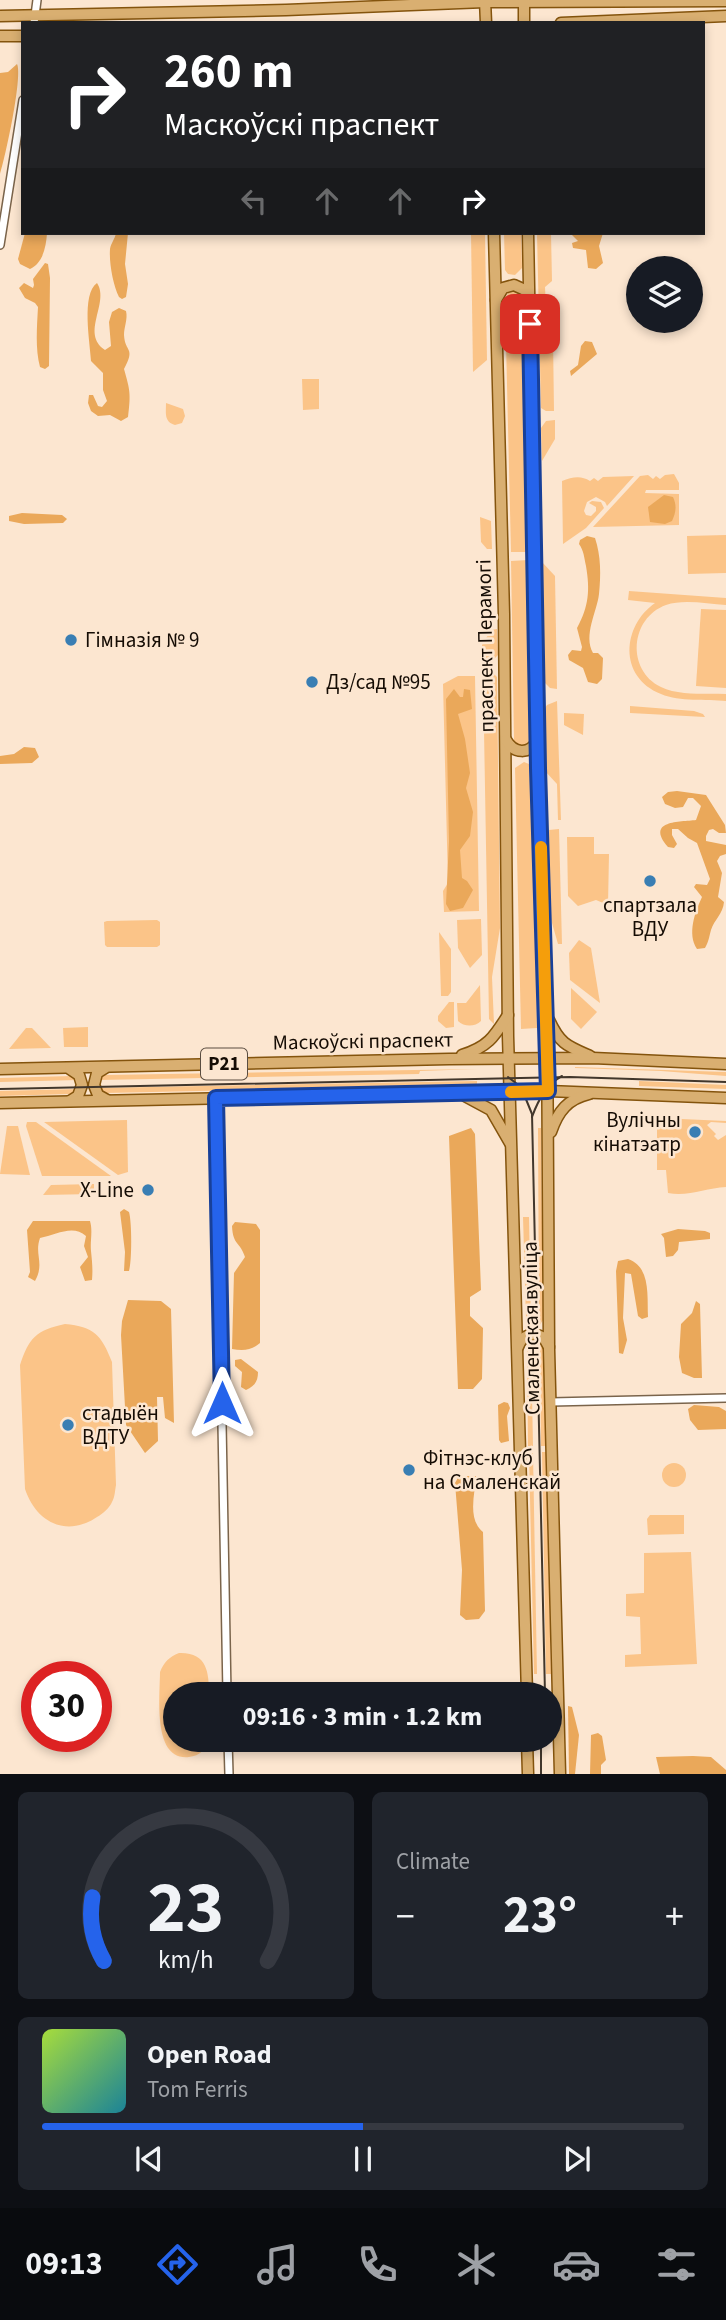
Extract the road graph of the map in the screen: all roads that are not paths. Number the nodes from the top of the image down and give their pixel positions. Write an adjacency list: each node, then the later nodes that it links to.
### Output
1 (37, 0): 9 (street)
2 (555, 0): 4 (main road); 5 (main road)
3 (485, 1): 4 (main road); 6 (main road); 10 (main road)
4 (524, 1): 11 (main road)
5 (723, 1): 8 (street)
6 (456, 2): 9 (main road)
7 (0, 16): 9 (main road)
8 (721, 16): 12 (main road)
9 (34, 19)
10 (486, 21)
11 (524, 21)
12 (607, 21)
13 (0, 36): 14 (main road)
14 (21, 36)
15 (21, 113): 18 (street)
16 (494, 235): 19 (main road, праспект Перамогі)
17 (528, 235): 20 (main road)
18 (0, 245)
19 (495, 266): 20 (main road); 21 (main road, праспект Перамогі)
20 (529, 266): 22 (main road)
21 (496, 301): 22 (main road); 23 (main road, праспект Перамогі)
22 (530, 301): 24 (main road)
23 (506, 740): 24 (main road); 26 (main road, праспект Перамогі)
24 (538, 740): 25 (main road)
25 (538, 766): 26 (main road); 27 (main road)
26 (506, 767): 28 (main road, праспект Перамогі)
27 (547, 1014): 30 (main road); 31 (main road)
28 (508, 1015): 29 (main road, праспект Перамогі); 32 (main road)
29 (509, 1058): 30 (main road, Маскоўскі праспект / Р21); 32 (main road, Маскоўскі праспект / Р21); 38 (main road, Смаленская вуліца)
30 (548, 1058): 31 (main road, Маскоўскі праспект / Р21); 37 (main road)
31 (593, 1058): 33 (main road, Маскоўскі праспект / Р21)
32 (449, 1059): 34 (main road, Маскоўскі праспект / Р21)
33 (726, 1065)
34 (111, 1067): 35 (main road, Маскоўскі праспект / Р21); 43 (main road)
35 (66, 1068): 36 (main road, Маскоўскі праспект / Р21); 44 (main road)
36 (0, 1069)
37 (548, 1091): 38 (main road, Р21); 39 (main road, Р21); 46 (main road, Смаленская вуліца)
38 (511, 1092): 40 (main road, Р21); 47 (main road, Смаленская вуліца)
39 (599, 1092): 42 (main road, Р21); 46 (main road)
40 (451, 1094): 41 (main road, Р21); 47 (main road)
41 (216, 1098): 43 (main road, Р21); 54 (street)
42 (726, 1098)
43 (112, 1100): 44 (main road, Р21)
44 (67, 1101): 45 (main road, Р21)
45 (0, 1103)
46 (548, 1142): 49 (main road, Смаленская вуліца)
47 (512, 1148): 48 (main road, Смаленская вуліца)
48 (517, 1318): 49 (main road); 50 (main road, Смаленская вуліца)
49 (549, 1318): 51 (main road, Смаленская вуліца)
50 (518, 1348): 51 (main road); 55 (main road, Смаленская вуліца)
51 (550, 1349): 53 (main road, Смаленская вуліца)
52 (726, 1398): 53 (street)
53 (551, 1402): 60 (main road, Смаленская вуліца)
54 (227, 1682)
55 (527, 1682)
56 (228, 1752): 58 (street)
57 (527, 1752): 59 (main road)
58 (229, 1774)
59 (528, 1774)
60 (560, 1774)

